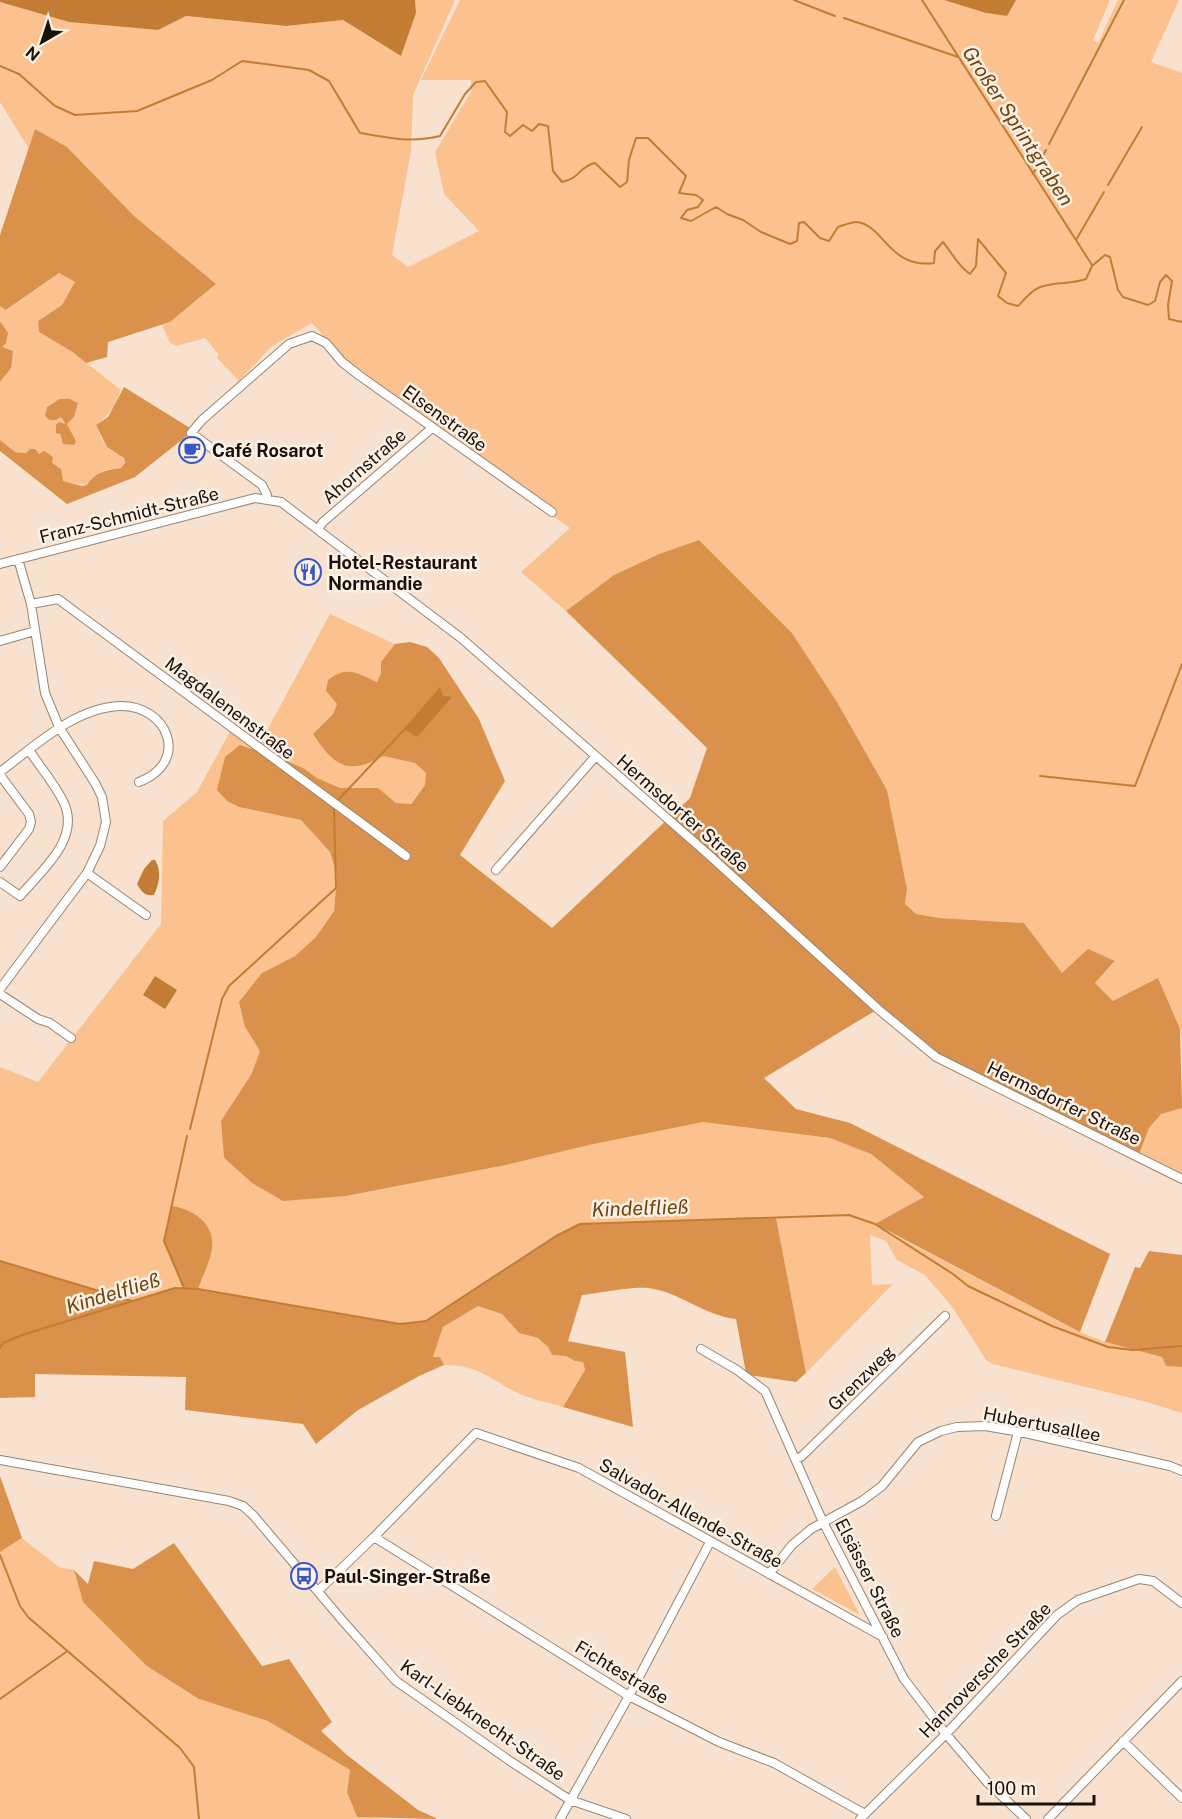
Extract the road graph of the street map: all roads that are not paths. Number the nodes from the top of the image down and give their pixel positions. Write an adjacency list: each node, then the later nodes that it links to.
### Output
1 (432, 428): 2 (street, Elsenstraße); 4 (street, Elsenstraße); 5 (street, Ahornstraße)
2 (191, 433): 3 (street, Hermsdorfer Straße)
3 (267, 499): 5 (street, Hermsdorfer Straße); 6 (street, Franz-Schmidt-Straße)
4 (552, 512)
5 (318, 529): 13 (street, Hermsdorfer Straße)
6 (18, 559): 7 (street, Franz-Schmidt-Straße); 8 (street)
7 (0, 564)
8 (31, 604): 9 (street); 16 (street, Magdalenenstraße)
9 (34, 631): 10 (street); 11 (street)
10 (0, 641)
11 (59, 727): 12 (street); 15 (street); 19 (street)
12 (29, 750): 14 (street); 20 (street)
13 (595, 757): 18 (street); 25 (street, Hermsdorfer Straße)
14 (0, 773): 17 (street)
15 (139, 782)
16 (406, 856)
17 (0, 867)
18 (496, 870)
19 (87, 873): 21 (street); 22 (street)
20 (0, 882)
21 (146, 915)
22 (0, 989)
23 (0, 994): 24 (street)
24 (71, 1038)
25 (1182, 1179)
26 (945, 1316): 29 (street, Grenzweg)
27 (702, 1349): 29 (street, Elsässer Straße)
28 (1018, 1432): 31 (street, Hubertusallee); 32 (street); 33 (street, Hubertusallee)
29 (796, 1459): 33 (street, Elsässer Straße)
30 (0, 1460): 37 (street, Karl-Liebknecht-Straße)
31 (1182, 1471)
32 (996, 1516)
33 (824, 1522): 36 (street, Hubertusallee); 39 (street, Elsässer Straße)
34 (374, 1537): 35 (street, Salvador-Allende-Straße); 37 (street); 41 (street, Fichtestraße)
35 (710, 1542): 36 (street, Salvador-Allende-Straße); 41 (street)
36 (769, 1574): 39 (street, Salvador-Allende-Straße)
37 (318, 1591): 45 (street, Karl-Liebknecht-Straße)
38 (1182, 1603): 42 (street, Hannoversche Straße)
39 (883, 1637): 42 (street, Elsässer Straße)
40 (1182, 1681): 43 (street)
41 (629, 1696): 45 (street); 46 (street, Fichtestraße)
42 (946, 1734): 46 (street, Hannoversche Straße); 49 (street, Elsässer Straße)
43 (1123, 1742): 44 (street); 50 (street)
44 (1182, 1798)
45 (570, 1800): 47 (street); 48 (street, Karl-Liebknecht-Straße)
46 (863, 1817)
47 (560, 1819)
48 (626, 1819)
49 (1026, 1819)
50 (1048, 1819)

